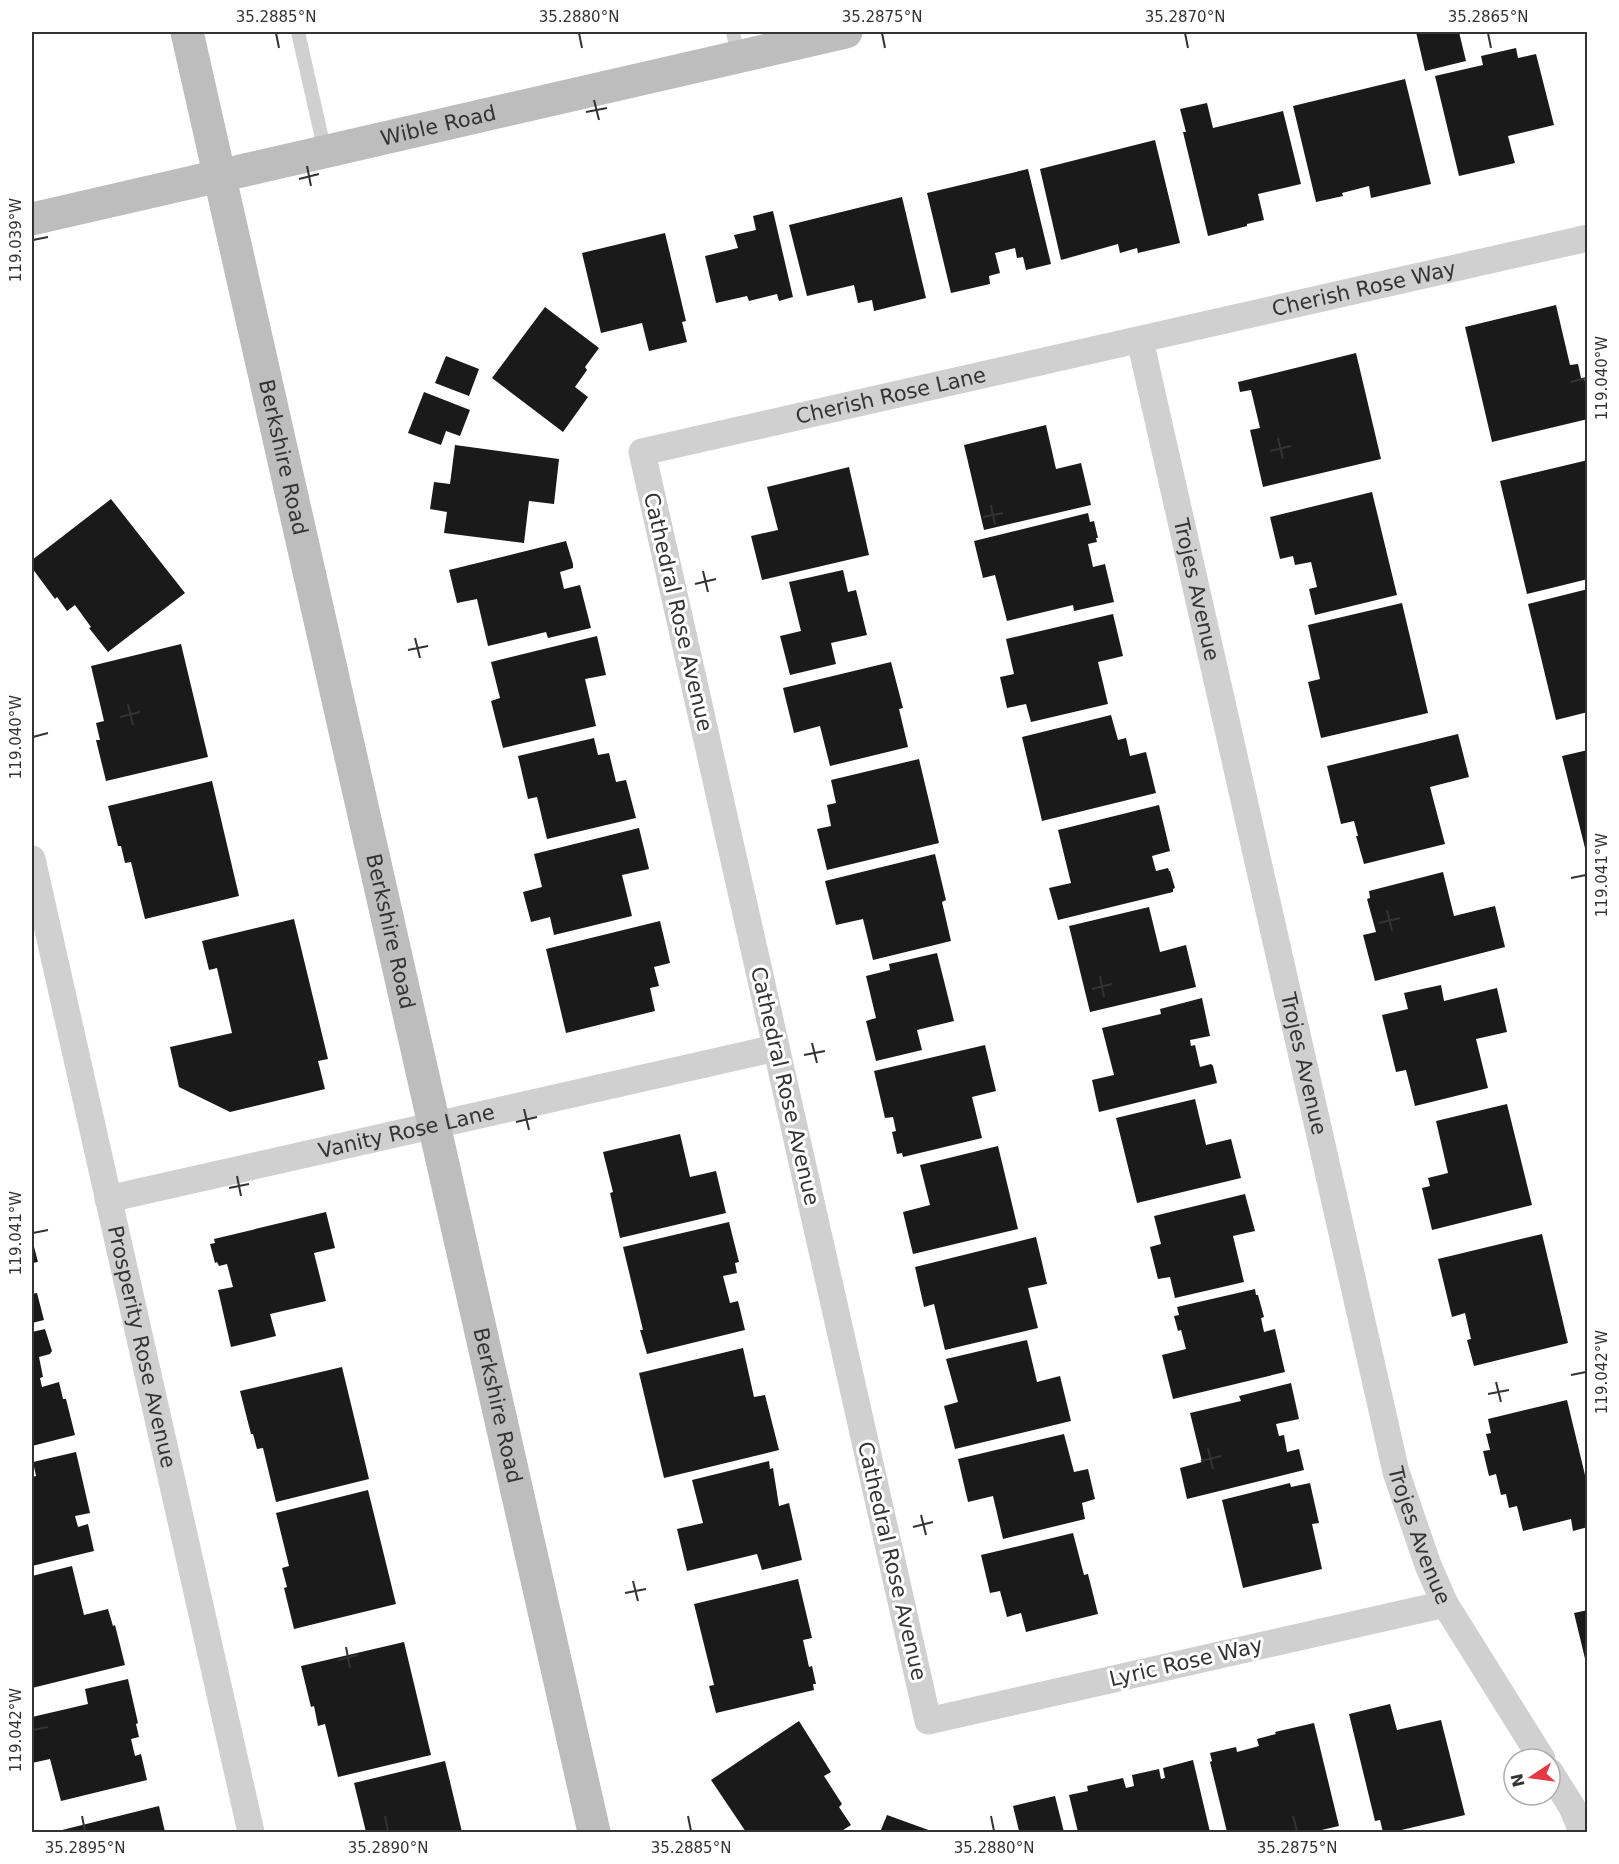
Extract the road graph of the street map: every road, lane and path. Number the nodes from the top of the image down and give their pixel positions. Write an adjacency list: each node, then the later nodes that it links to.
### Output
1 (187, 32): 6 (street, Berkshire Road)
2 (298, 32): 5 (lane)
3 (846, 32): 4 (street, Wible Road)
4 (735, 44): 5 (street, Wible Road)
5 (325, 152): 6 (street, Wible Road)
6 (220, 176): 7 (street, Wible Road); 13 (street, Berkshire Road)
7 (32, 219)
8 (1587, 238): 9 (street, Cherish Rose Way)
9 (1140, 339): 10 (street, Cherish Rose Lane); 15 (street, Trojes Avenue)
10 (642, 452): 12 (street, Cathedral Rose Avenue)
11 (32, 859): 14 (street, Prosperity Rose Avenue)
12 (776, 1048): 13 (street, Vanity Rose Lane); 16 (street, Cathedral Rose Avenue)
13 (434, 1125): 14 (street, Vanity Rose Lane); 21 (street, Berkshire Road)
14 (108, 1199): 20 (street, Prosperity Rose Avenue)
15 (1445, 1604): 16 (street, Lyric Rose Way); 17 (street, Trojes Avenue)
16 (928, 1721)
17 (1534, 1747)
18 (1562, 1785): 19 (street)
19 (1580, 1805): 22 (street)
20 (251, 1833)
21 (594, 1833)
22 (1582, 1833)

